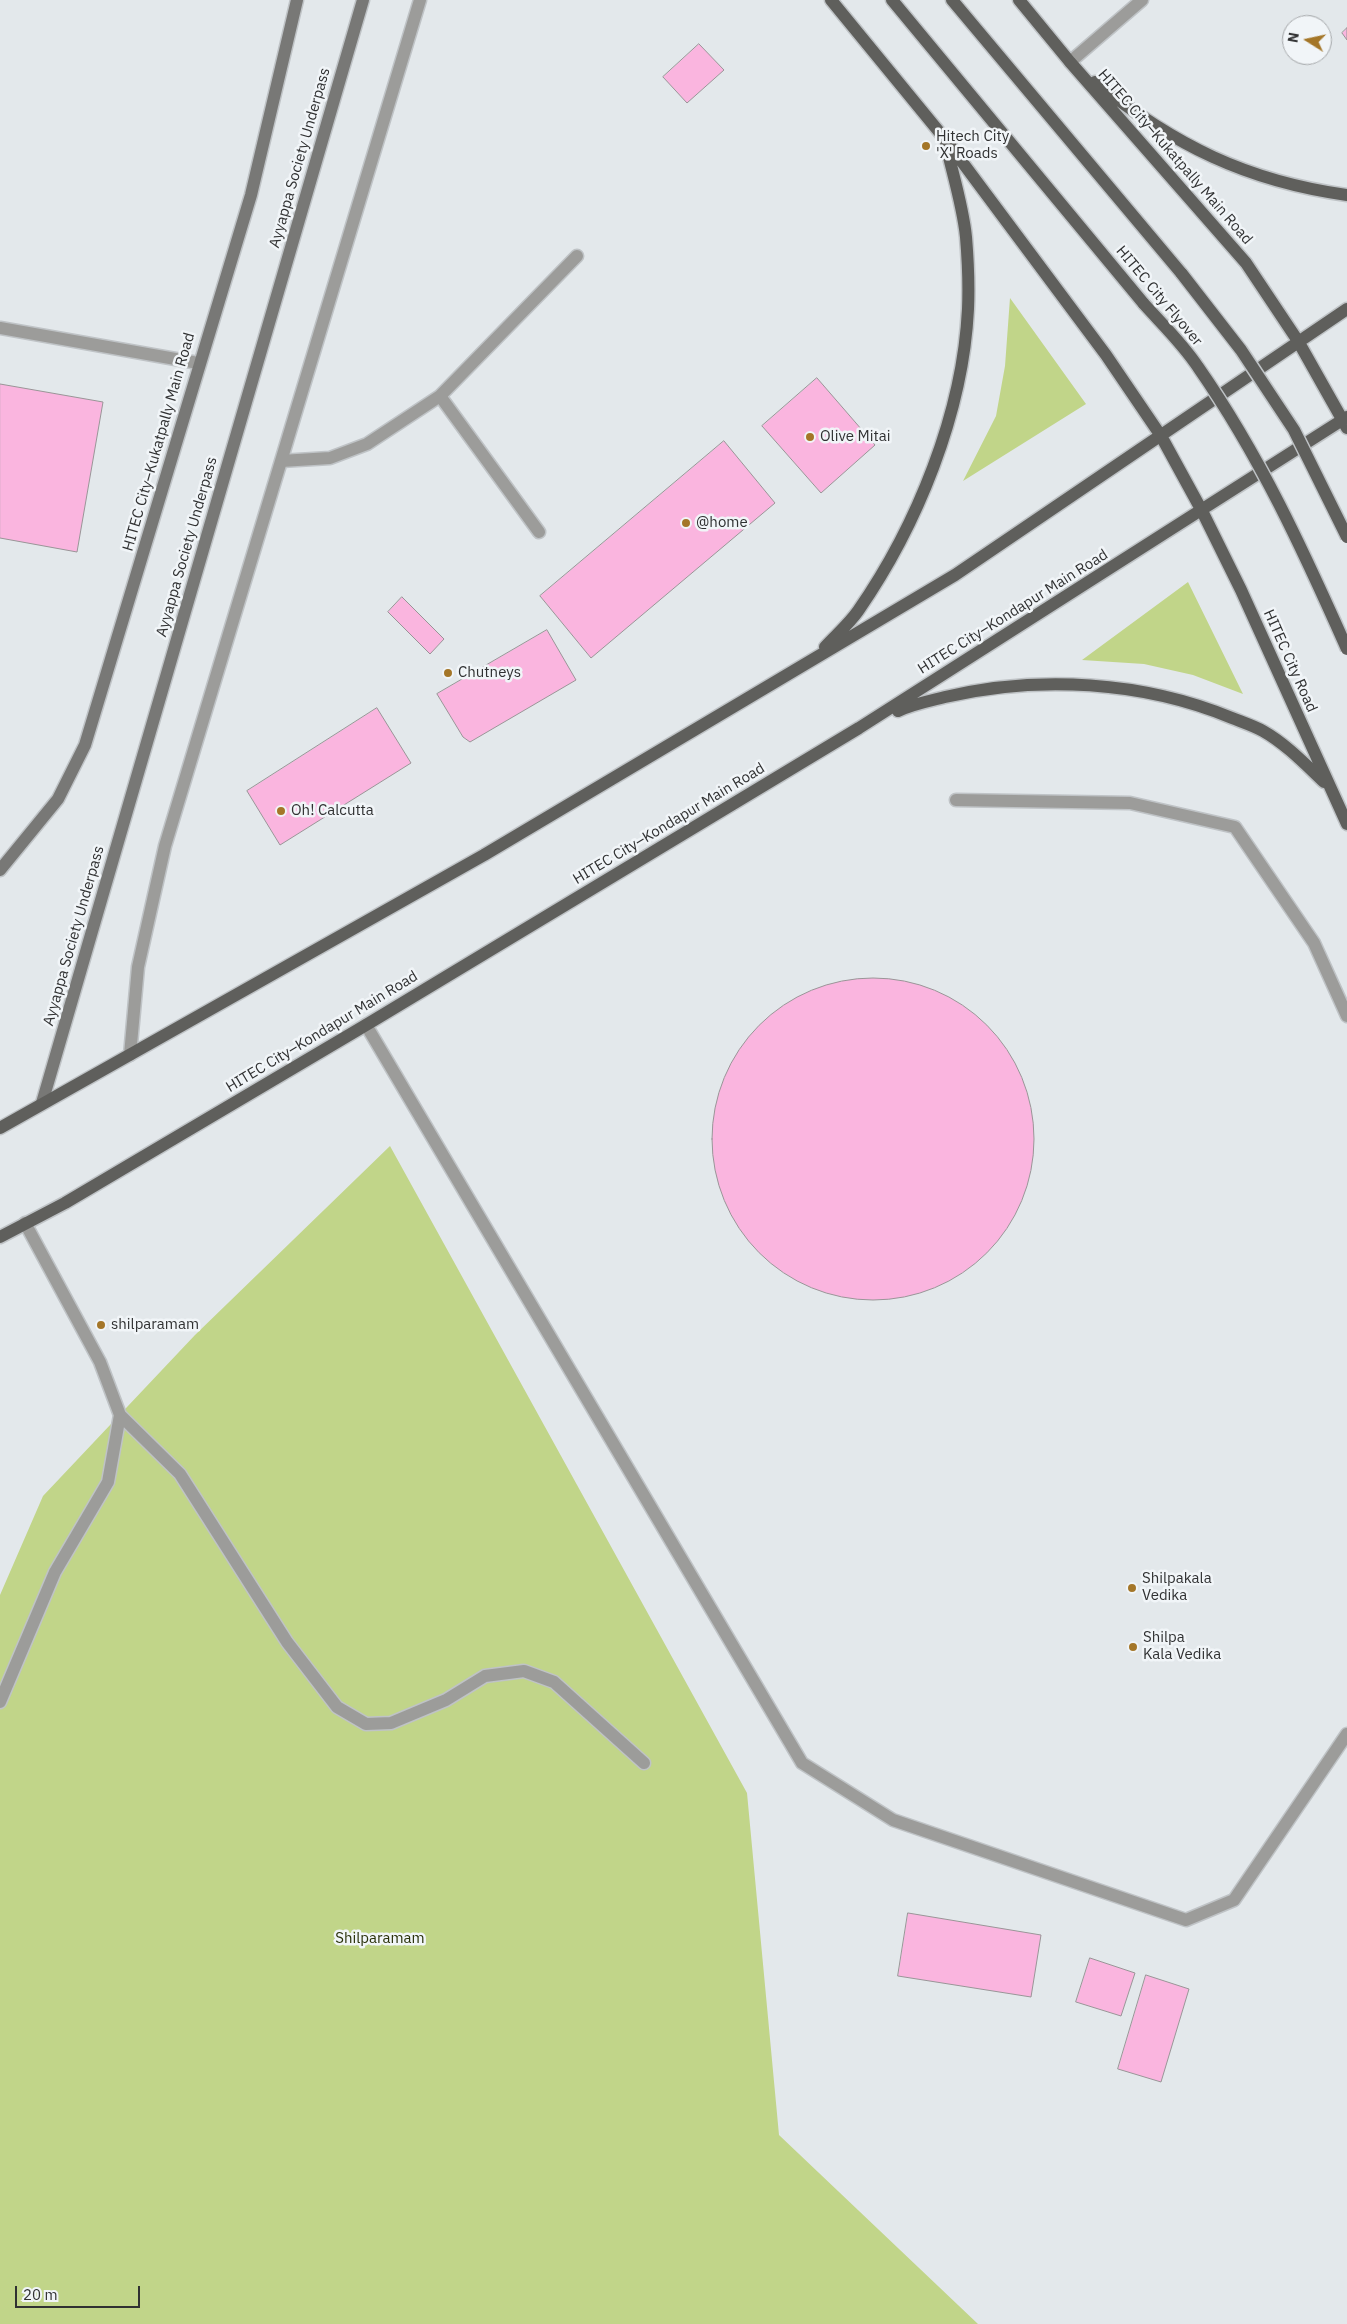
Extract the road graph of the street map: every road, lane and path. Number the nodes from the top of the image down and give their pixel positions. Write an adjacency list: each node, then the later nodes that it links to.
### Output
1 (297, 0): 16 (main road, HITEC City–Kukatpally Main Road)
2 (363, 0): 34 (main road, Ayyappa Society Underpass)
3 (420, 0): 20 (street)
4 (831, 0): 10 (main road, HITEC City Road)
5 (892, 0): 24 (main road, HITEC City Flyover, bridge)
6 (952, 0): 23 (main road, HITEC City Flyover, bridge)
7 (1019, 0): 9 (main road, HITEC City–Kukatpally Main Road)
8 (1142, 0): 9 (street)
9 (1070, 62): 11 (main road); 15 (main road, HITEC City–Kukatpally Main Road)
10 (945, 139): 19 (main road, HITEC City Road); 25 (main road)
11 (1347, 195)
12 (577, 256): 17 (street)
13 (1347, 309): 15 (main road)
14 (0, 328): 16 (street)
15 (1298, 341): 18 (main road, HITEC City–Kukatpally Main Road); 19 (main road)
16 (198, 363): 30 (main road, HITEC City–Kukatpally Main Road)
17 (440, 396): 20 (street); 22 (street)
18 (1346, 422): 21 (main road, HITEC City–Kondapur Main Road)
19 (1161, 436): 21 (main road, HITEC City Road); 25 (main road)
20 (281, 460): 33 (street)
21 (1202, 511): 26 (main road, HITEC City–Kondapur Main Road); 27 (main road, HITEC City Road)
22 (538, 532)
23 (1347, 537)
24 (1347, 649)
25 (817, 656): 33 (main road)
26 (859, 728): 27 (main road); 32 (main road, HITEC City–Kondapur Main Road)
27 (1330, 789): 29 (main road, HITEC City Road)
28 (956, 800): 31 (street)
29 (1347, 824)
30 (0, 870)
31 (1347, 1016)
32 (366, 1025): 36 (main road, HITEC City–Kondapur Main Road); 40 (street)
33 (130, 1055): 34 (main road)
34 (42, 1103): 35 (main road)
35 (0, 1128)
36 (25, 1223): 37 (main road, HITEC City–Kondapur Main Road); 38 (street)
37 (0, 1237)
38 (120, 1415): 39 (street); 41 (street)
39 (0, 1702)
40 (1347, 1734)
41 (644, 1762)

